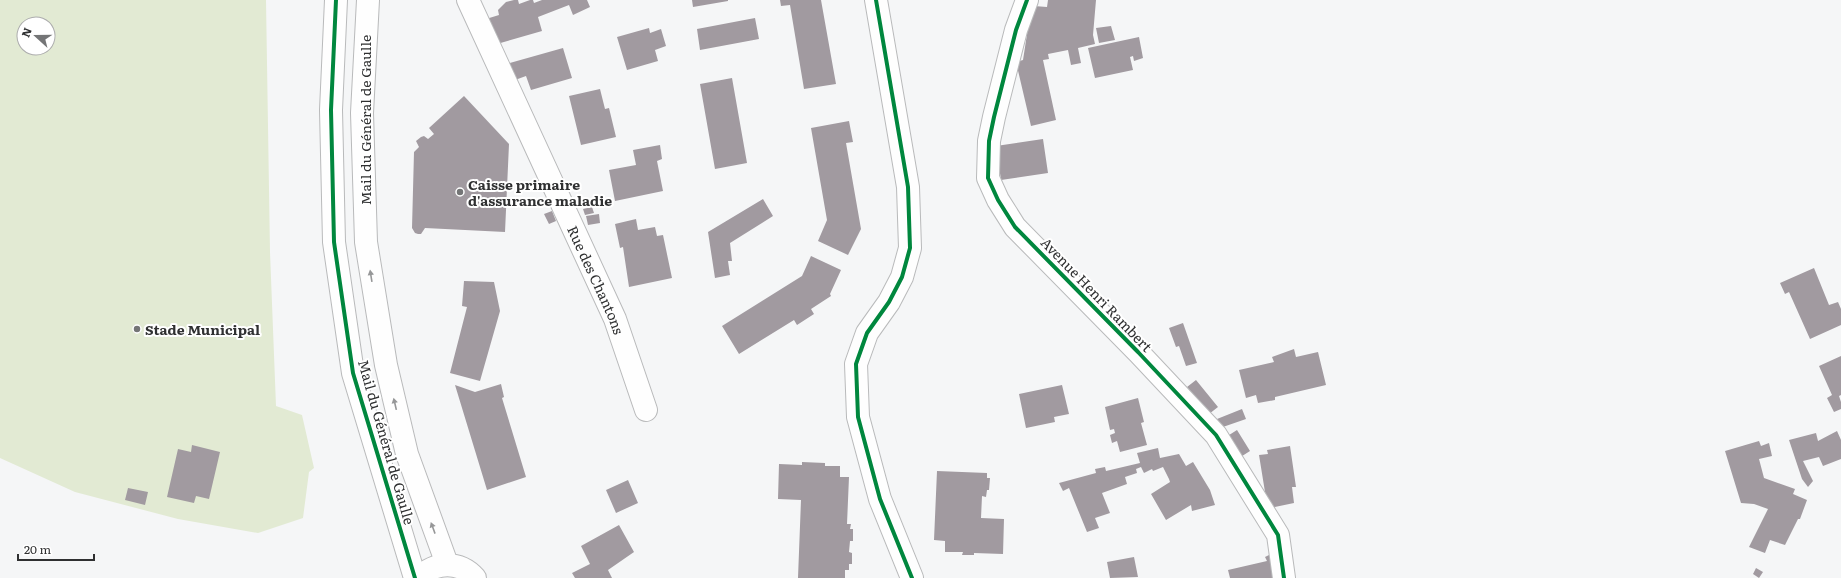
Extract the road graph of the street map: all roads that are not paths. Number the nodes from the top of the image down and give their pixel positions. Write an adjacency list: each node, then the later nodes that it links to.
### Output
1 (336, 0): 8 (street, Mail du Général de Gaulle)
2 (368, 0): 7 (street, Mail du Général de Gaulle, one-way to 2)
3 (468, 0): 6 (street, Rue des Chantons)
4 (876, 0): 11 (street)
5 (1027, 0): 12 (street, Avenue Henri Rambert)
6 (646, 410)
7 (447, 564): 9 (street); 10 (street)
8 (416, 578)
9 (419, 578)
10 (475, 578)
11 (912, 578)
12 (1284, 578)

